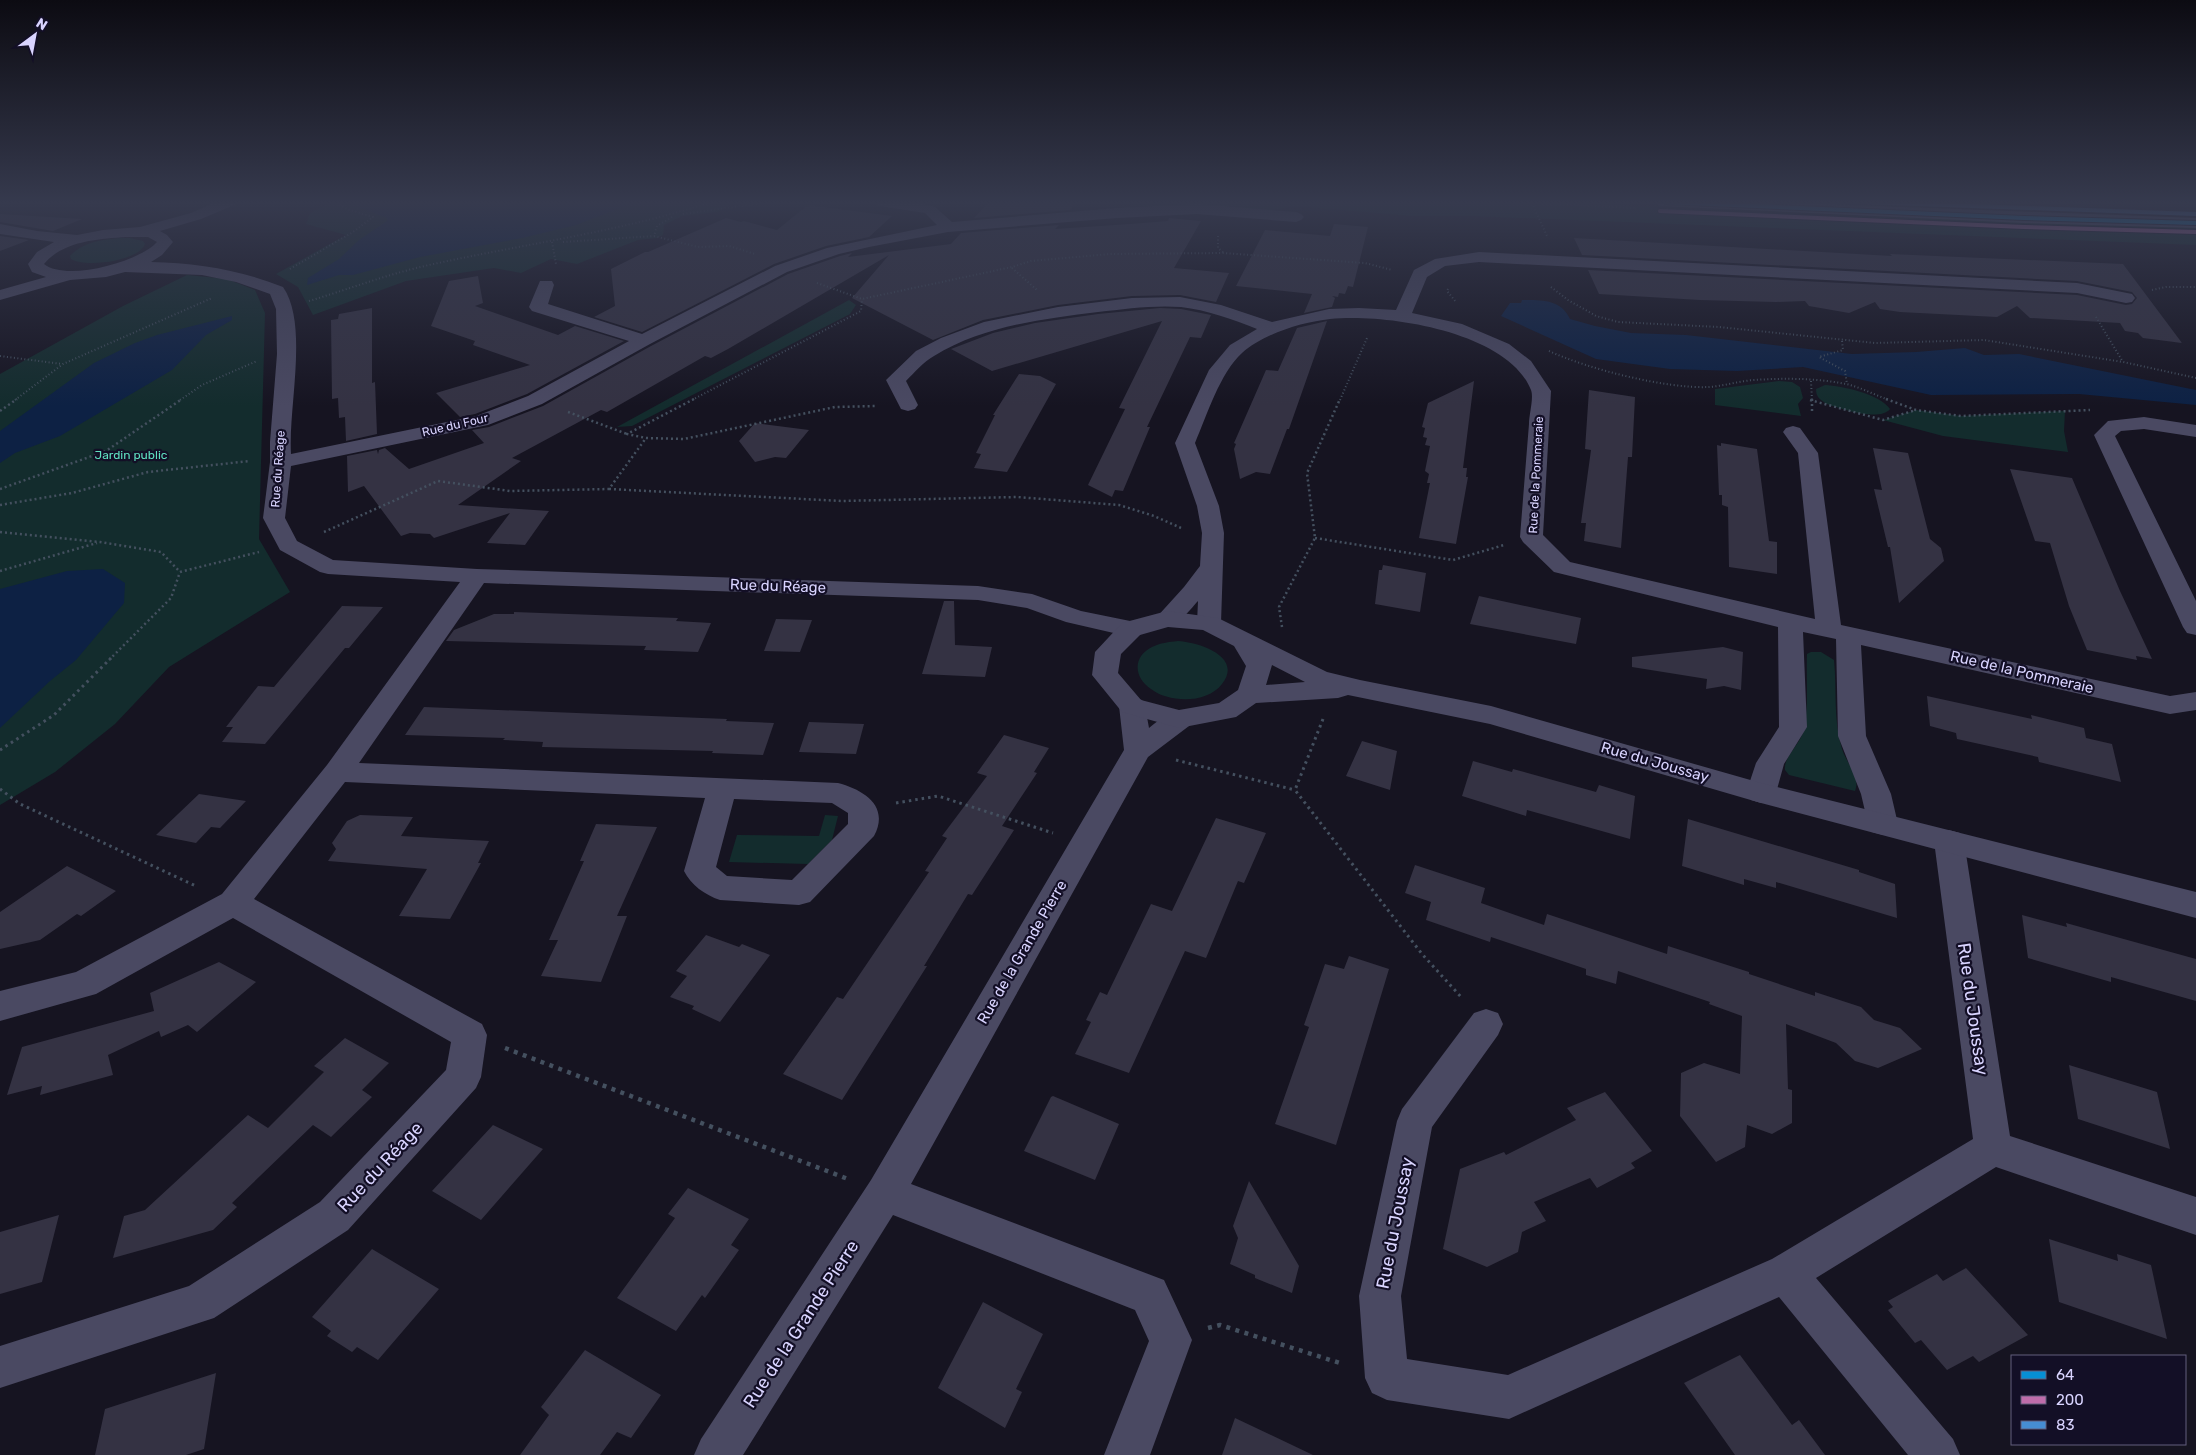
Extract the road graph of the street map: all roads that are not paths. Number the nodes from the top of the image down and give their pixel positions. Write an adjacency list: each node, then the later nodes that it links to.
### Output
1 (37, 270): 10 (street)
2 (40, 270): 8 (street)
3 (105, 270): 8 (street)
4 (198, 270): 18 (street, Rue du Réage)
5 (782, 270): 14 (street, Rue du Four)
6 (1427, 270): 12 (street)
7 (1728, 270): 11 (street)
8 (72, 275): 10 (street)
9 (546, 285): 14 (street)
10 (4, 293)
11 (2126, 298)
12 (1402, 316): 13 (street, Rue de la Pommeraie); 23 (street, Rue de la Pommeraie)
13 (1271, 328): 15 (street); 19 (street, Rue de la Pommeraie)
14 (644, 340): 18 (street, Rue du Four)
15 (908, 405)
16 (2196, 431): 25 (street)
17 (1793, 432): 27 (street)
18 (281, 462): 20 (street, Rue du Réage)
19 (1210, 568): 22 (street); 24 (street, Rue de la Pommeraie)
20 (477, 576): 21 (street, Rue du Réage); 36 (street)
21 (1075, 617): 26 (street, Rue du Réage); 29 (street)
22 (1167, 619): 24 (street); 26 (street)
23 (1790, 621): 27 (street, Rue de la Pommeraie); 38 (street)
24 (1209, 623): 28 (street)
25 (2196, 627)
26 (1131, 629): 29 (street)
27 (1839, 632): 32 (street, Rue de la Pommeraie); 39 (street)
28 (1244, 641): 30 (street, Rue du Joussay); 31 (street)
29 (1108, 652): 33 (street)
30 (1360, 689): 31 (street, Rue du Joussay); 38 (street, Rue du Joussay)
31 (1250, 695): 34 (street)
32 (2196, 701)
33 (1132, 706): 34 (street); 35 (street)
34 (1179, 719): 35 (street)
35 (1138, 750): 46 (street, Rue de la Grande Pierre)
36 (336, 772): 37 (street); 41 (street)
37 (722, 789): 37 (street)
38 (1761, 793): 39 (street, Rue du Joussay)
39 (1883, 824): 40 (street, Rue du Joussay)
40 (1949, 841): 42 (street, Rue du Joussay); 45 (street, Rue du Joussay)
41 (233, 903): 43 (street); 49 (street, Rue du Réage)
42 (2196, 905)
43 (0, 1006)
44 (1486, 1024): 48 (street, Rue du Joussay)
45 (1993, 1148): 47 (street); 48 (street)
46 (885, 1193): 50 (street, Rue de la Grande Pierre); 51 (street)
47 (2196, 1216)
48 (1786, 1273): 52 (street)
49 (0, 1367)
50 (717, 1455)
51 (1127, 1455)
52 (1937, 1455)

